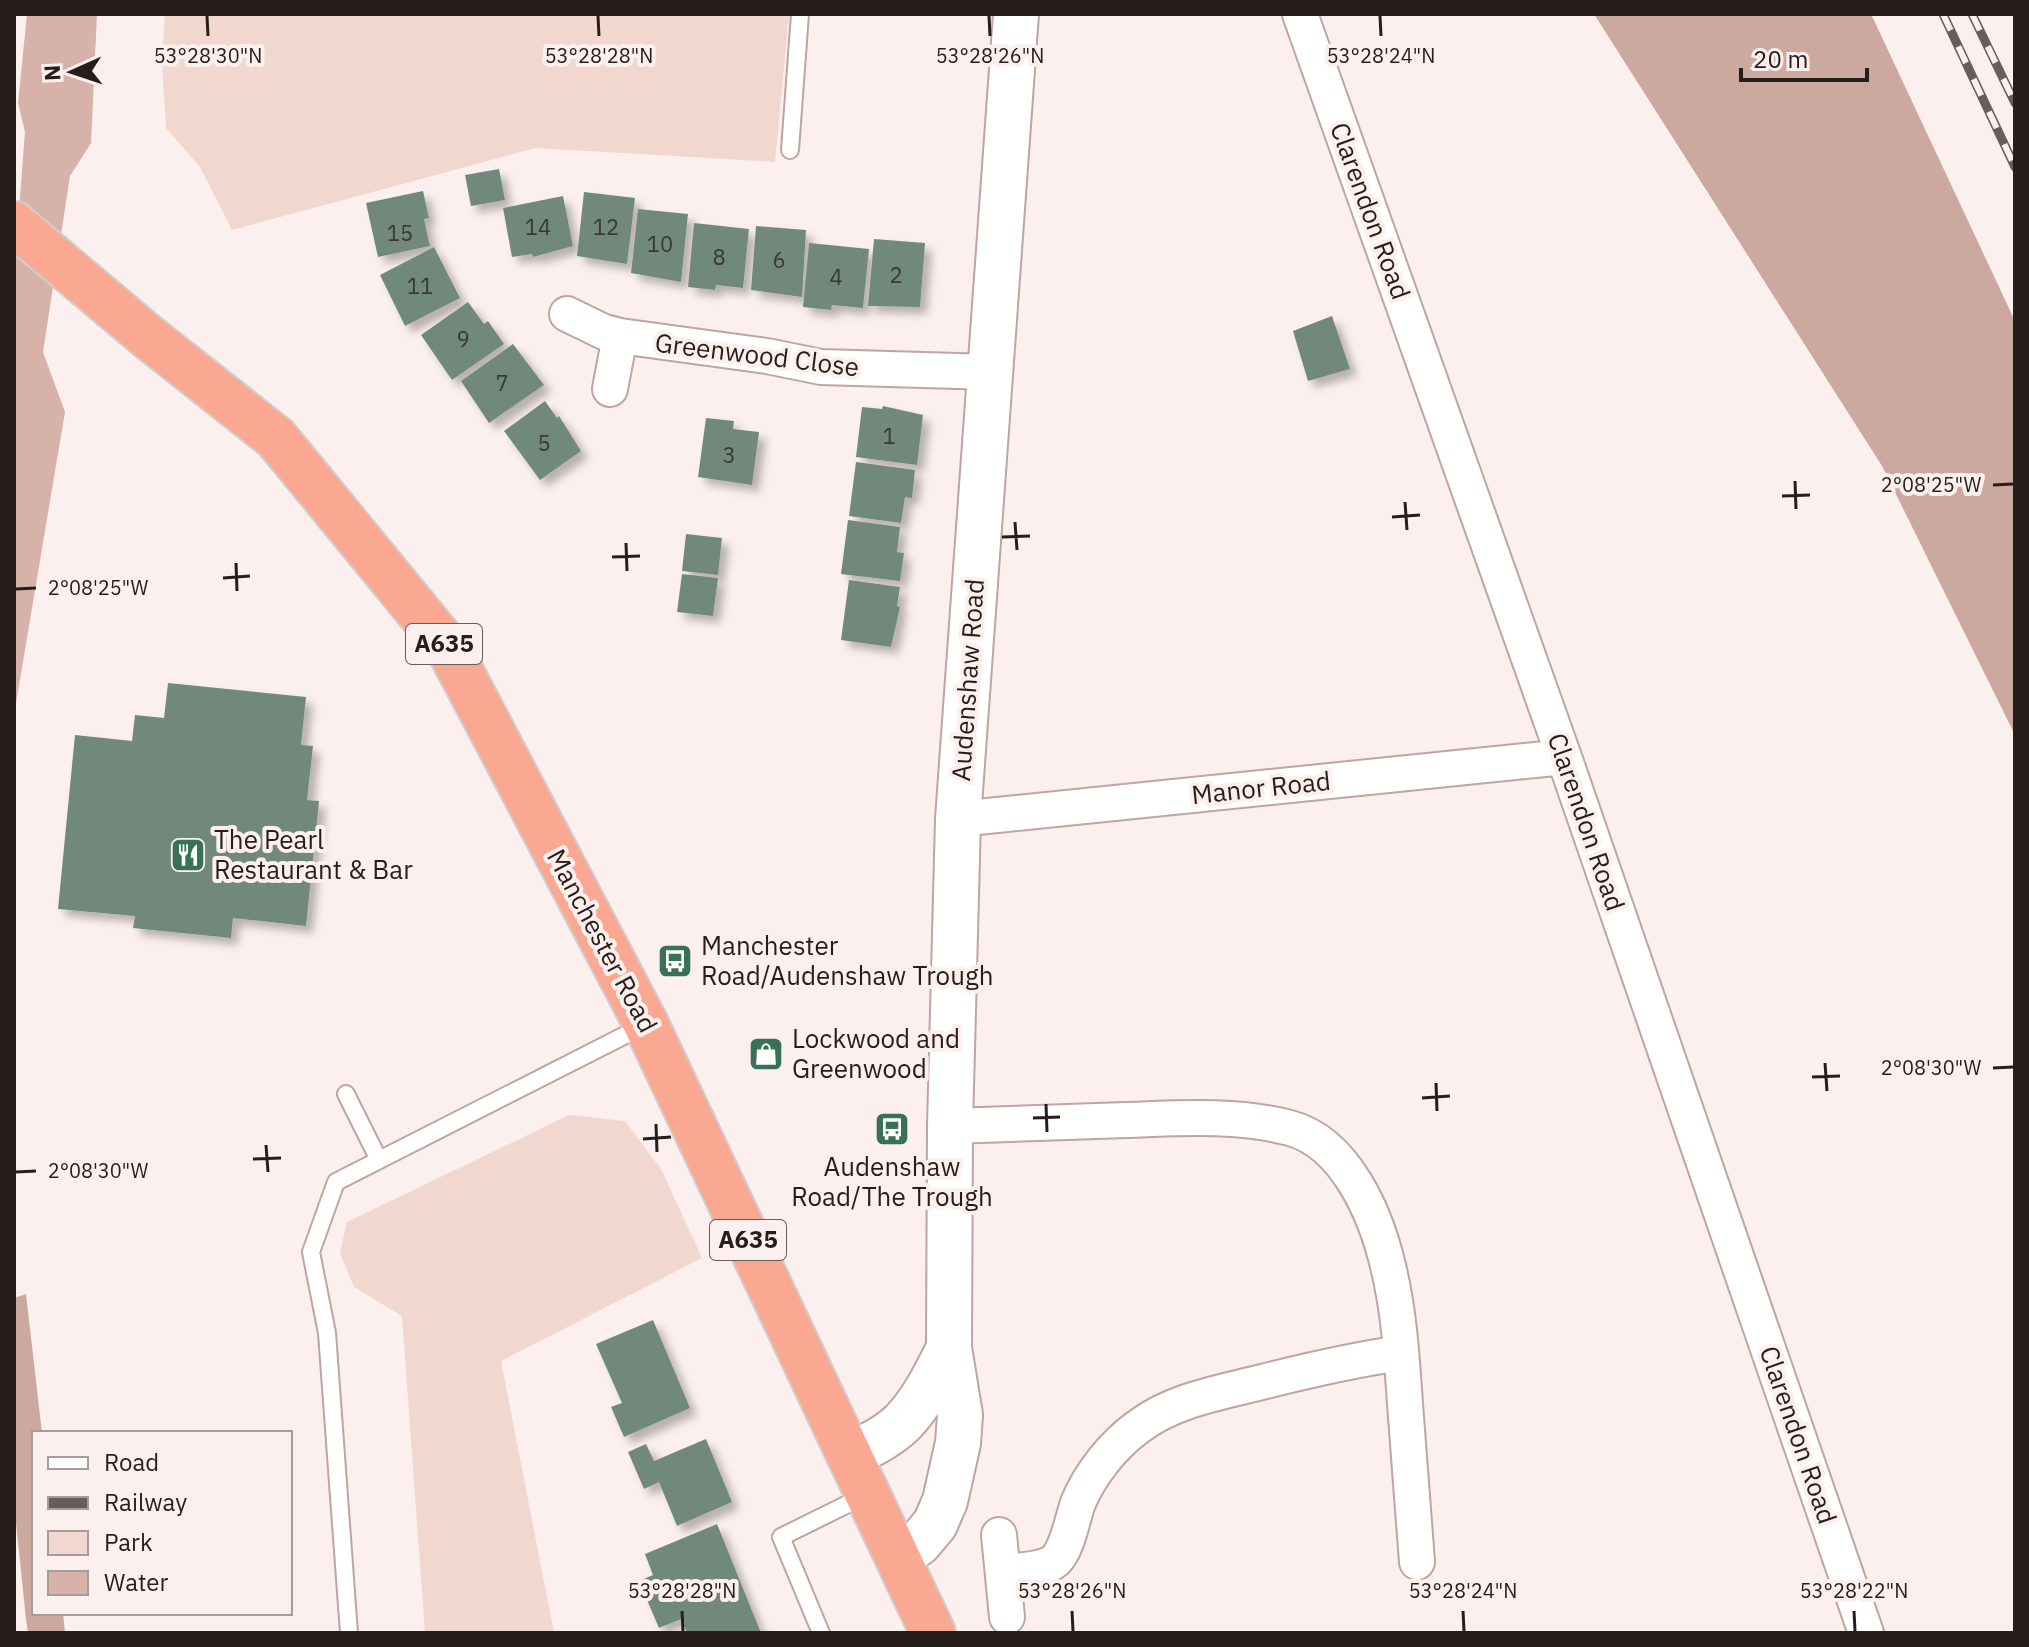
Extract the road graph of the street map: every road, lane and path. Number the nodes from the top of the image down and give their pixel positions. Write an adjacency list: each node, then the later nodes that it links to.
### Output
1 (800, 14): 4 (lane)
2 (1016, 14): 8 (main road, Audenshaw Road)
3 (1300, 14): 10 (street, Clarendon Road)
4 (790, 150)
5 (14, 224): 12 (highway, Manchester Road / A635)
6 (567, 314): 7 (street, Greenwood Close)
7 (620, 336): 8 (street, Greenwood Close); 9 (street, Greenwood Close)
8 (991, 372): 11 (main road, Audenshaw Road)
9 (610, 389)
10 (1564, 757): 11 (street, Manor Road); 28 (street, Clarendon Road)
11 (958, 819): 14 (main road, Audenshaw Road)
12 (646, 1024): 15 (lane); 18 (highway, Manchester Road / A635)
13 (346, 1094): 15 (lane)
14 (950, 1126): 16 (main road, Audenshaw Road); 17 (street)
15 (379, 1160): 25 (lane)
16 (949, 1348): 18 (main road, Audenshaw Road); 21 (main road, Audenshaw Road)
17 (1401, 1353): 22 (street); 23 (street)
18 (850, 1455): 19 (highway, Manchester Road / A635)
19 (867, 1494): 21 (highway, Manchester Road / A635); 26 (lane)
20 (999, 1535): 23 (street)
21 (898, 1558): 27 (highway, Manchester Road / A635)
22 (1417, 1562)
23 (1003, 1572): 24 (street)
24 (1007, 1617)
25 (349, 1633)
26 (821, 1633)
27 (933, 1633)
28 (1866, 1633)

